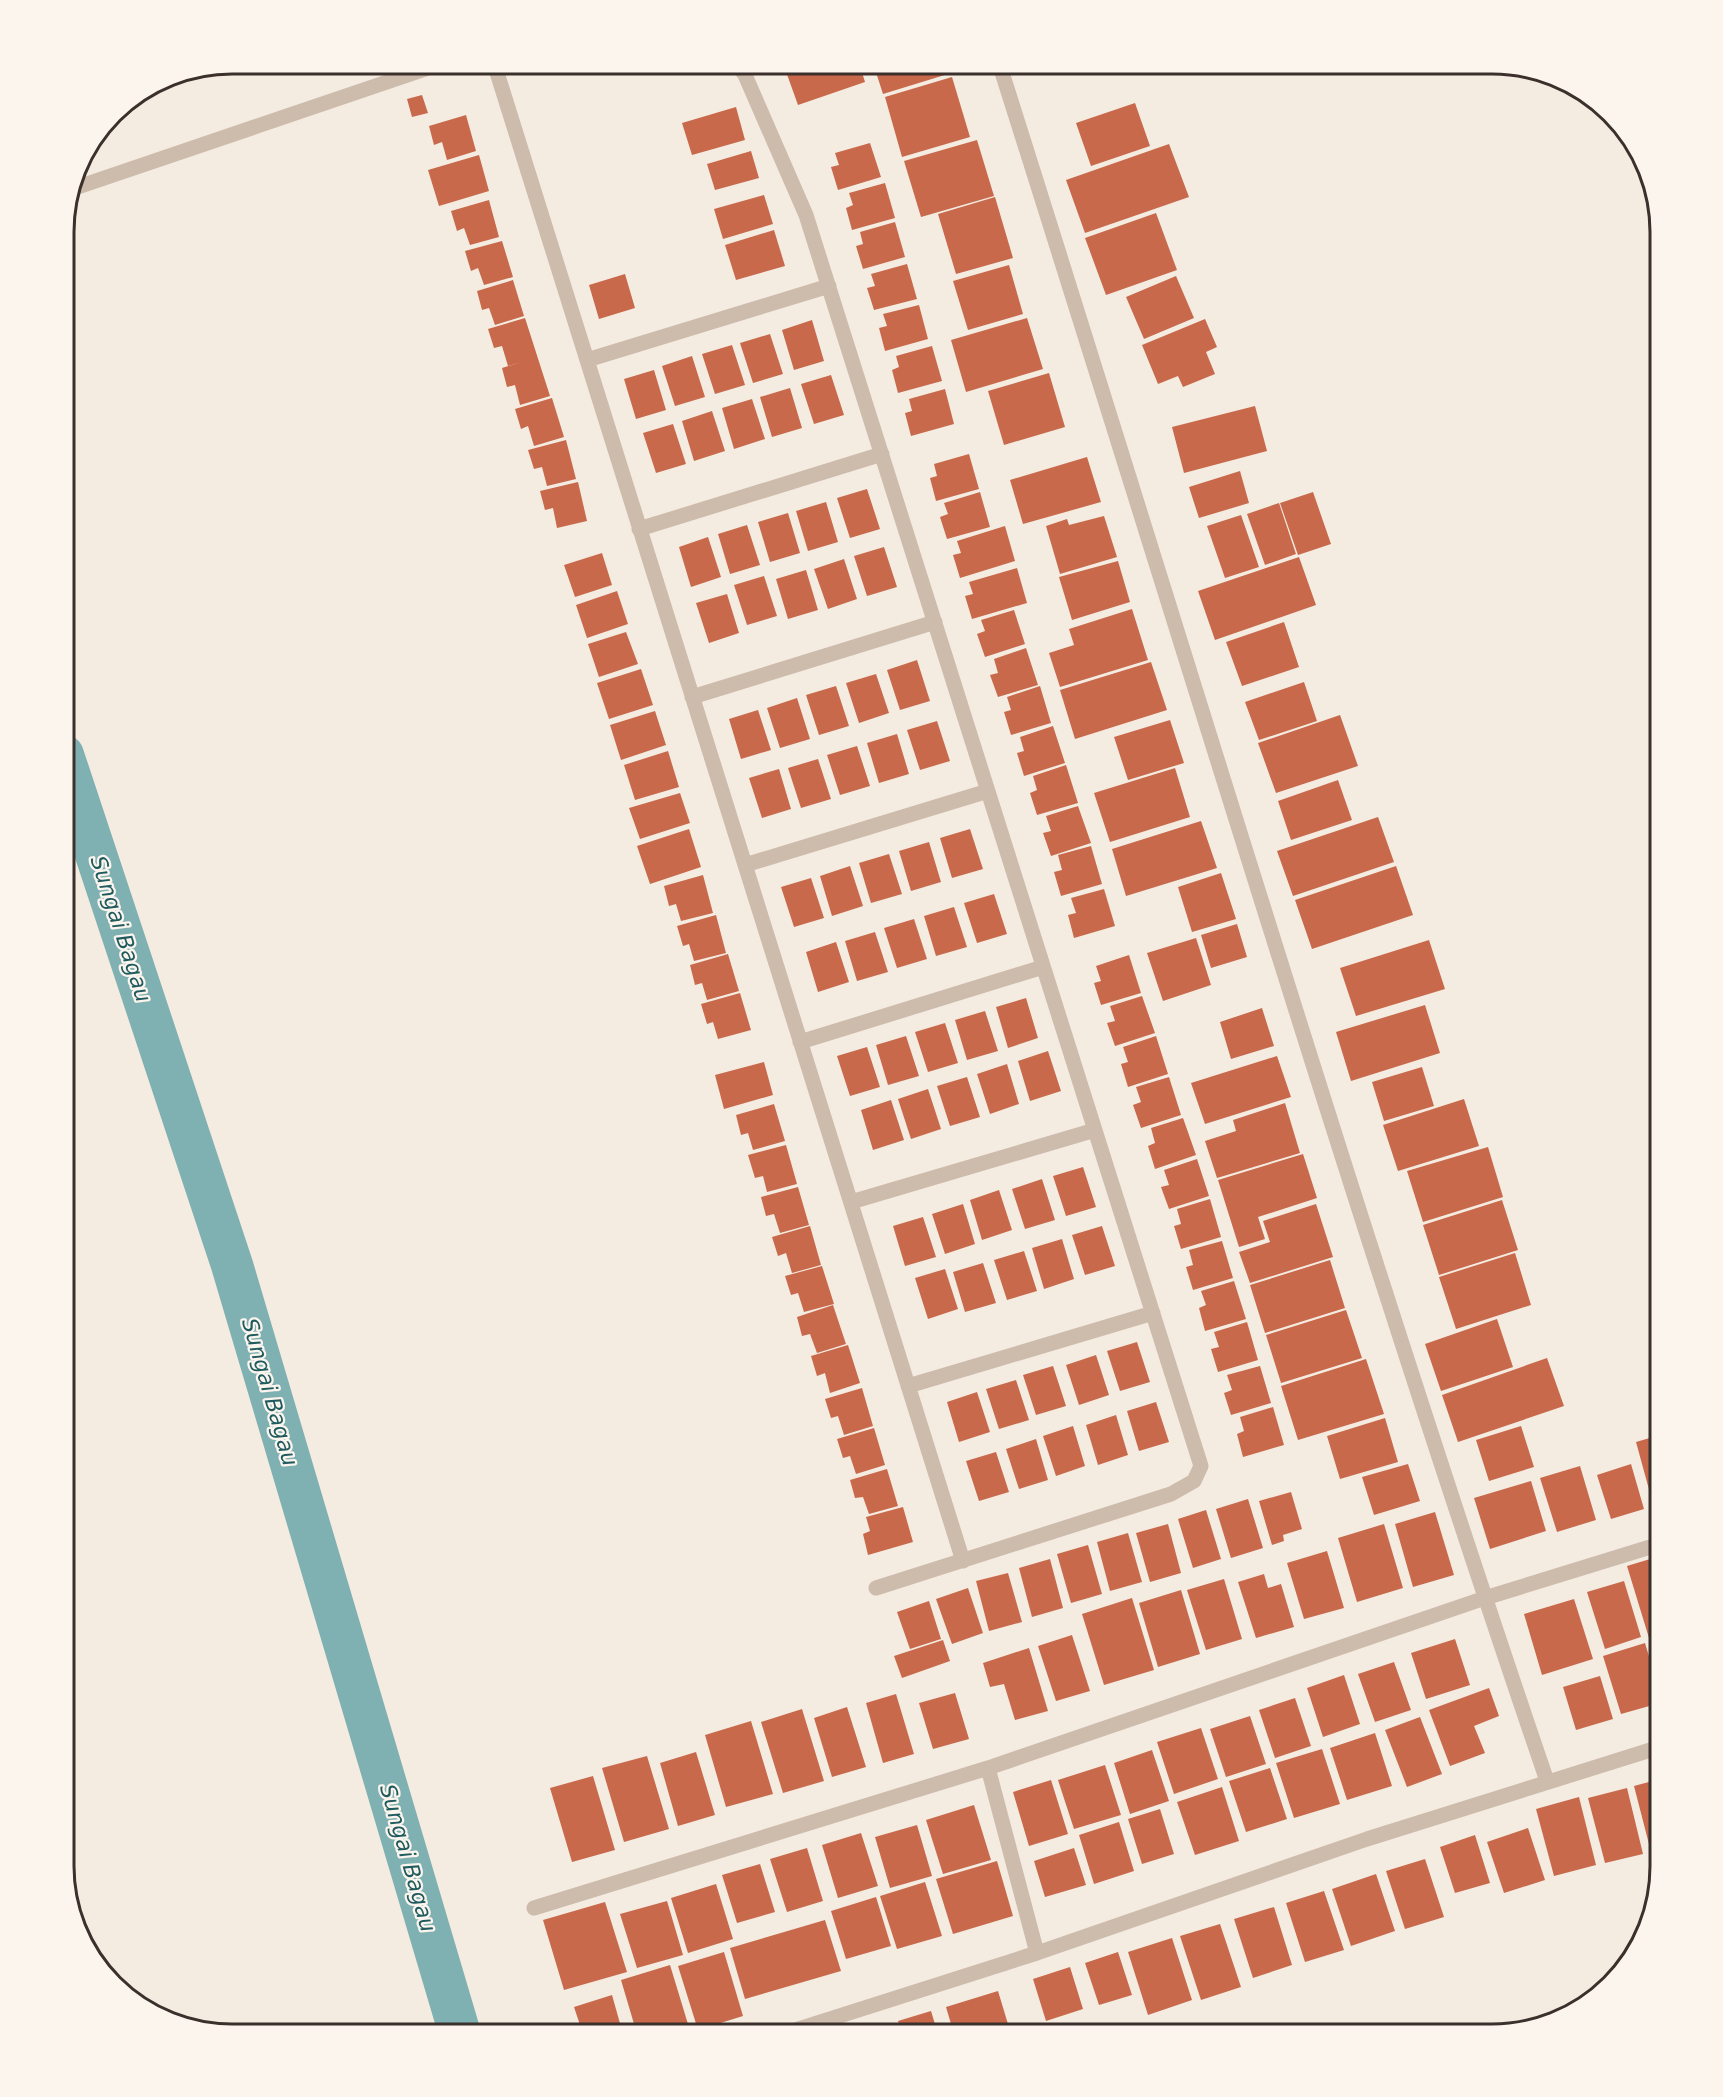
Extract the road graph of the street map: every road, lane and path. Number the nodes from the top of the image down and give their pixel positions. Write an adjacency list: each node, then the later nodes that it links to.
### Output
1 (411, 74): 5 (street)
2 (497, 74): 7 (street)
3 (744, 74): 6 (street)
4 (1002, 74): 23 (street)
5 (80, 186)
6 (829, 286): 7 (street); 8 (street)
7 (587, 360): 9 (street)
8 (882, 454): 9 (street); 10 (street)
9 (639, 529): 11 (street)
10 (935, 622): 11 (street); 12 (street)
11 (692, 697): 13 (street)
12 (988, 791): 13 (street); 14 (street)
13 (745, 865): 15 (street)
14 (1043, 967): 15 (street); 16 (street)
15 (800, 1042): 17 (street)
16 (1095, 1130): 17 (street); 18 (street)
17 (851, 1202): 19 (street)
18 (1153, 1313): 19 (street); 21 (street)
19 (908, 1386): 21 (street)
20 (1650, 1547): 23 (street)
21 (963, 1561): 22 (street)
22 (876, 1588)
23 (1485, 1598): 25 (street); 26 (street)
24 (1650, 1750): 26 (street)
25 (988, 1768): 27 (street); 28 (street)
26 (1547, 1781): 28 (street)
27 (534, 1908)
28 (1037, 1953): 29 (street)
29 (814, 2024)

